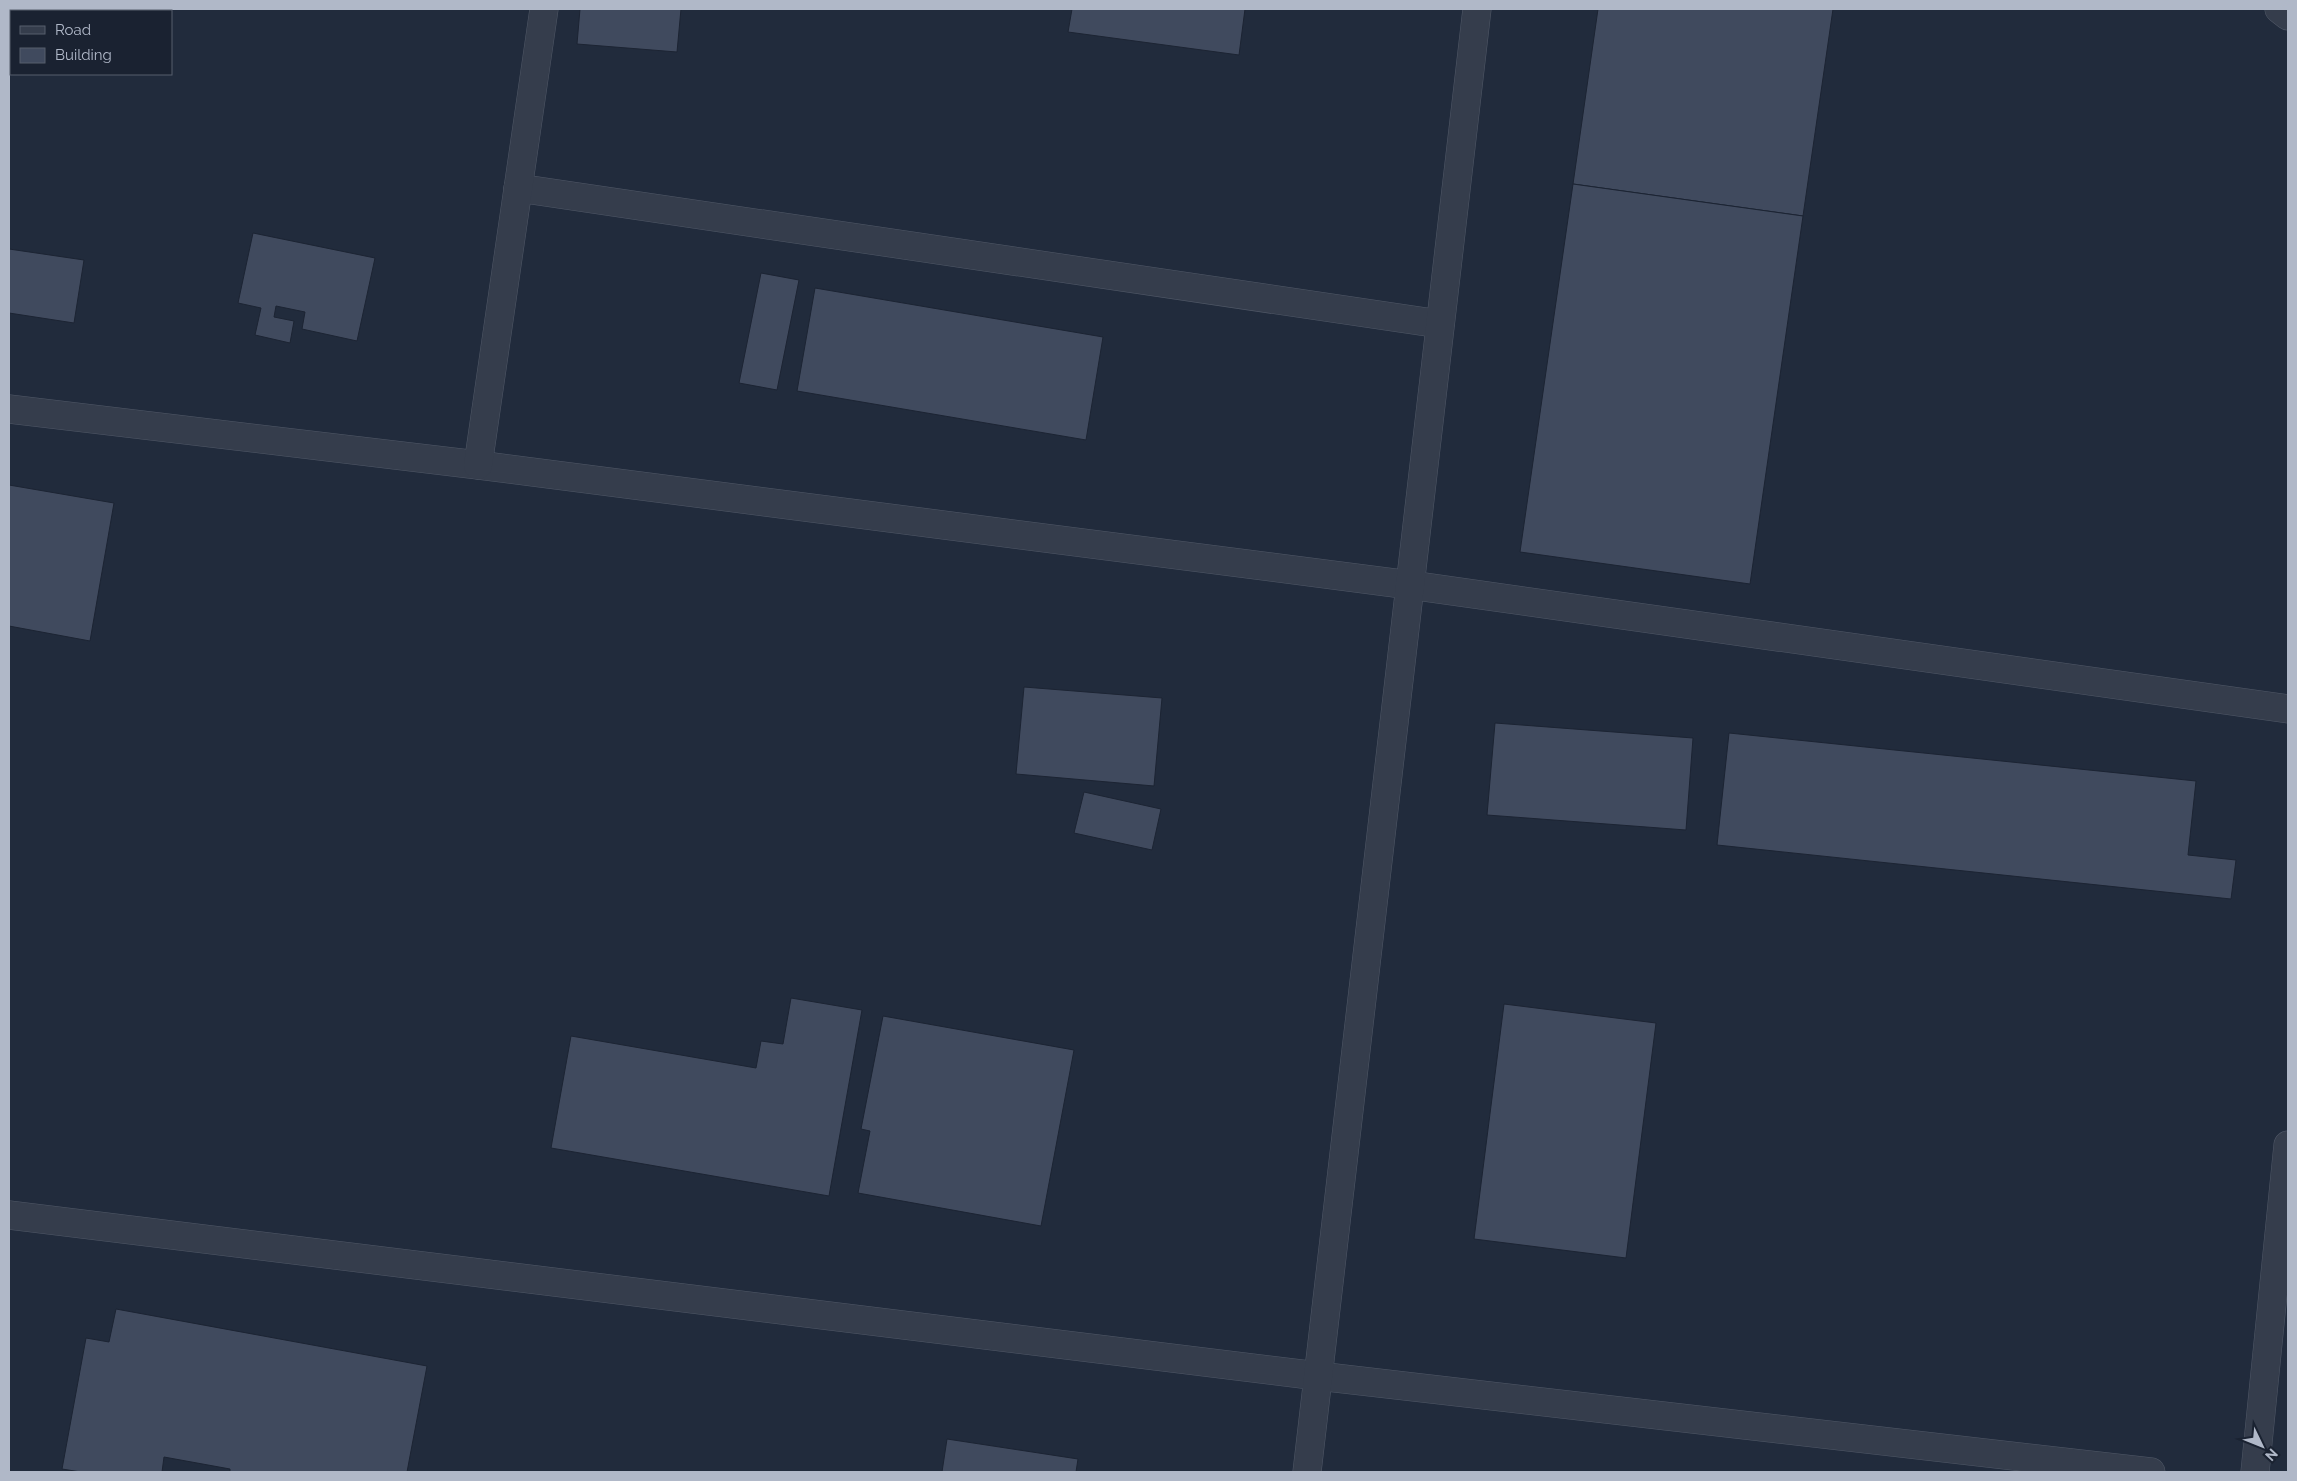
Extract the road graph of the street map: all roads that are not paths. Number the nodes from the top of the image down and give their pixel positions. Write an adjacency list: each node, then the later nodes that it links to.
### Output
1 (544, 9): 5 (street)
2 (1477, 9): 6 (street)
3 (2279, 9): 4 (street)
4 (2288, 16)
5 (518, 188): 6 (street); 8 (street)
6 (1440, 324): 9 (street)
7 (9, 409): 8 (street)
8 (478, 465): 9 (street)
9 (1410, 585): 10 (street); 13 (street)
10 (2288, 709)
11 (2288, 1145): 16 (street)
12 (9, 1215): 13 (street)
13 (1318, 1376): 14 (street); 15 (street)
14 (1307, 1472)
15 (2151, 1472)
16 (2255, 1472)

